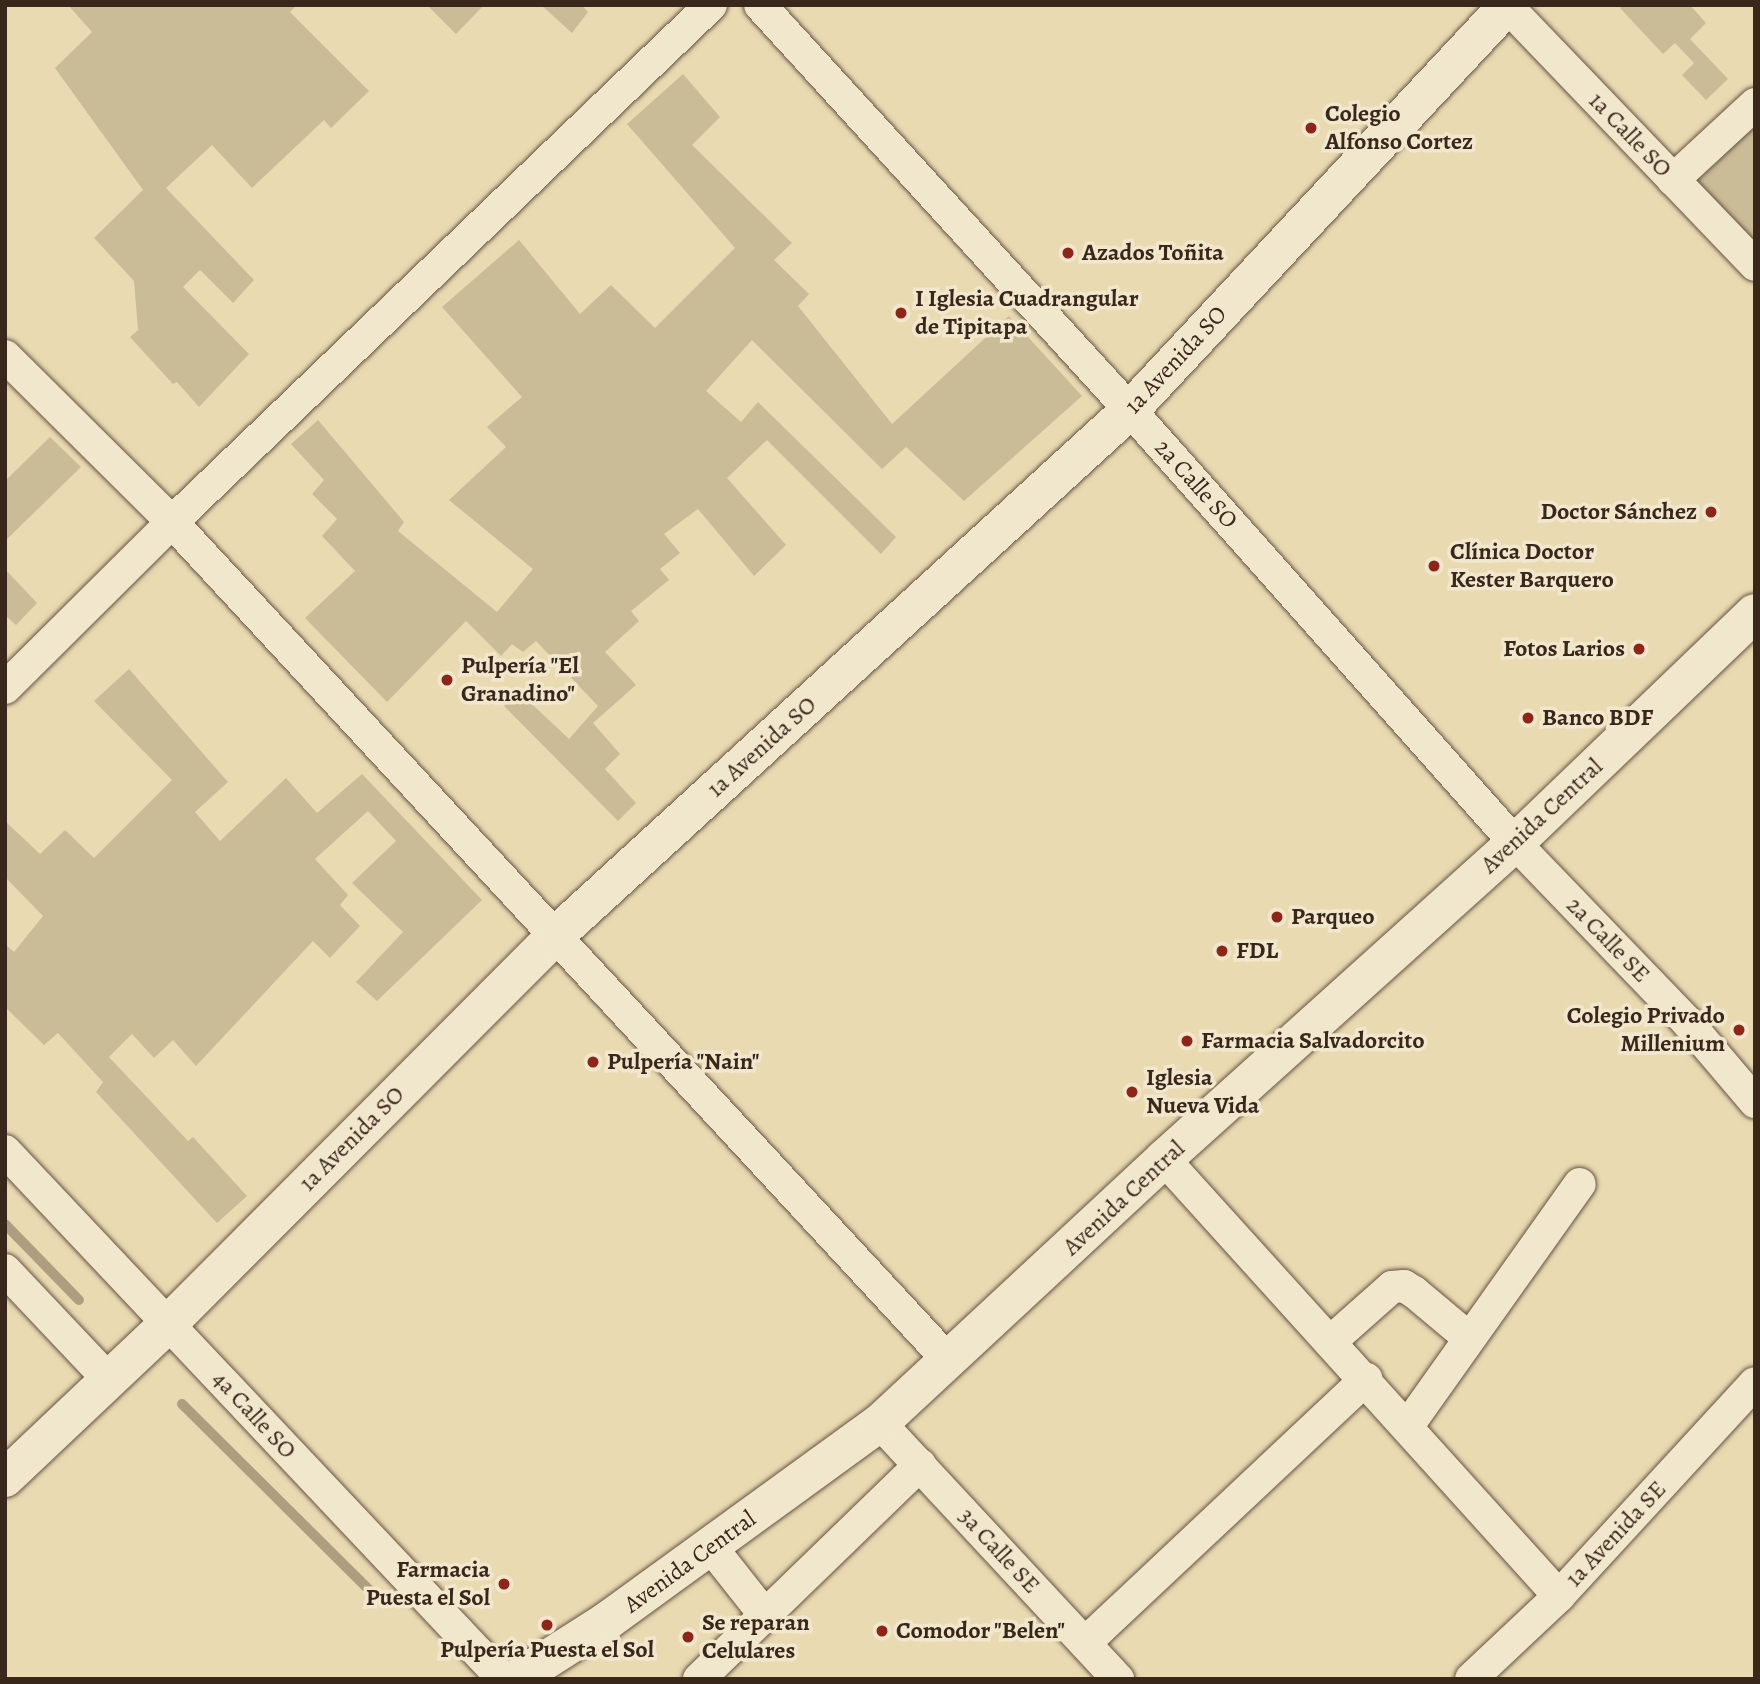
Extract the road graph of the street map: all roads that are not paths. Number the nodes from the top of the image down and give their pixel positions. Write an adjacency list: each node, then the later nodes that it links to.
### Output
1 (711, 5): 9 (street)
2 (760, 5): 8 (street, 2a Calle SO)
3 (1507, 6): 5 (street, 1a Calle SO); 8 (street, 1a Avenida SO)
4 (1755, 104): 5 (street)
5 (1673, 180): 6 (street, 1a Calle SO)
6 (1755, 265)
7 (5, 356): 9 (street)
8 (1130, 410): 12 (street, 2a Calle SO); 13 (street, 1a Avenida SO)
9 (172, 523): 11 (street); 13 (street)
10 (1755, 613): 12 (street, Avenida Central)
11 (5, 688)
12 (1515, 843): 14 (street, 2a Calle SE); 16 (street, Avenida Central)
13 (555, 936): 19 (street, 1a Avenida SO); 22 (street)
14 (1755, 1102)
15 (5, 1151): 19 (street, 4a Calle SO)
16 (1164, 1159): 21 (street); 22 (street, Avenida Central)
17 (1580, 1184): 20 (street)
18 (5, 1270): 24 (street)
19 (168, 1324): 24 (street, 1a Avenida SO); 34 (street, 4a Calle SO)
20 (1469, 1338): 21 (street); 27 (street)
21 (1330, 1342): 23 (street)
22 (949, 1361): 26 (street, Avenida Central)
23 (1366, 1379): 27 (street); 33 (street)
24 (109, 1380): 29 (street, 1a Avenida SO)
25 (1755, 1383): 31 (street, 1a Avenida SE)
26 (880, 1423): 28 (street, 3a Calle SE); 30 (street, Avenida Central)
27 (1407, 1427): 31 (street)
28 (920, 1465): 32 (street); 33 (street, 3a Calle SE)
29 (5, 1478)
30 (711, 1546): 32 (street); 35 (street, Avenida Central)
31 (1559, 1596): 38 (street, 1a Avenida SE)
32 (764, 1614): 36 (street)
33 (1085, 1643): 37 (street, 3a Calle SE)
34 (502, 1679)
35 (516, 1679)
36 (699, 1679)
37 (1118, 1679)
38 (1471, 1679)

